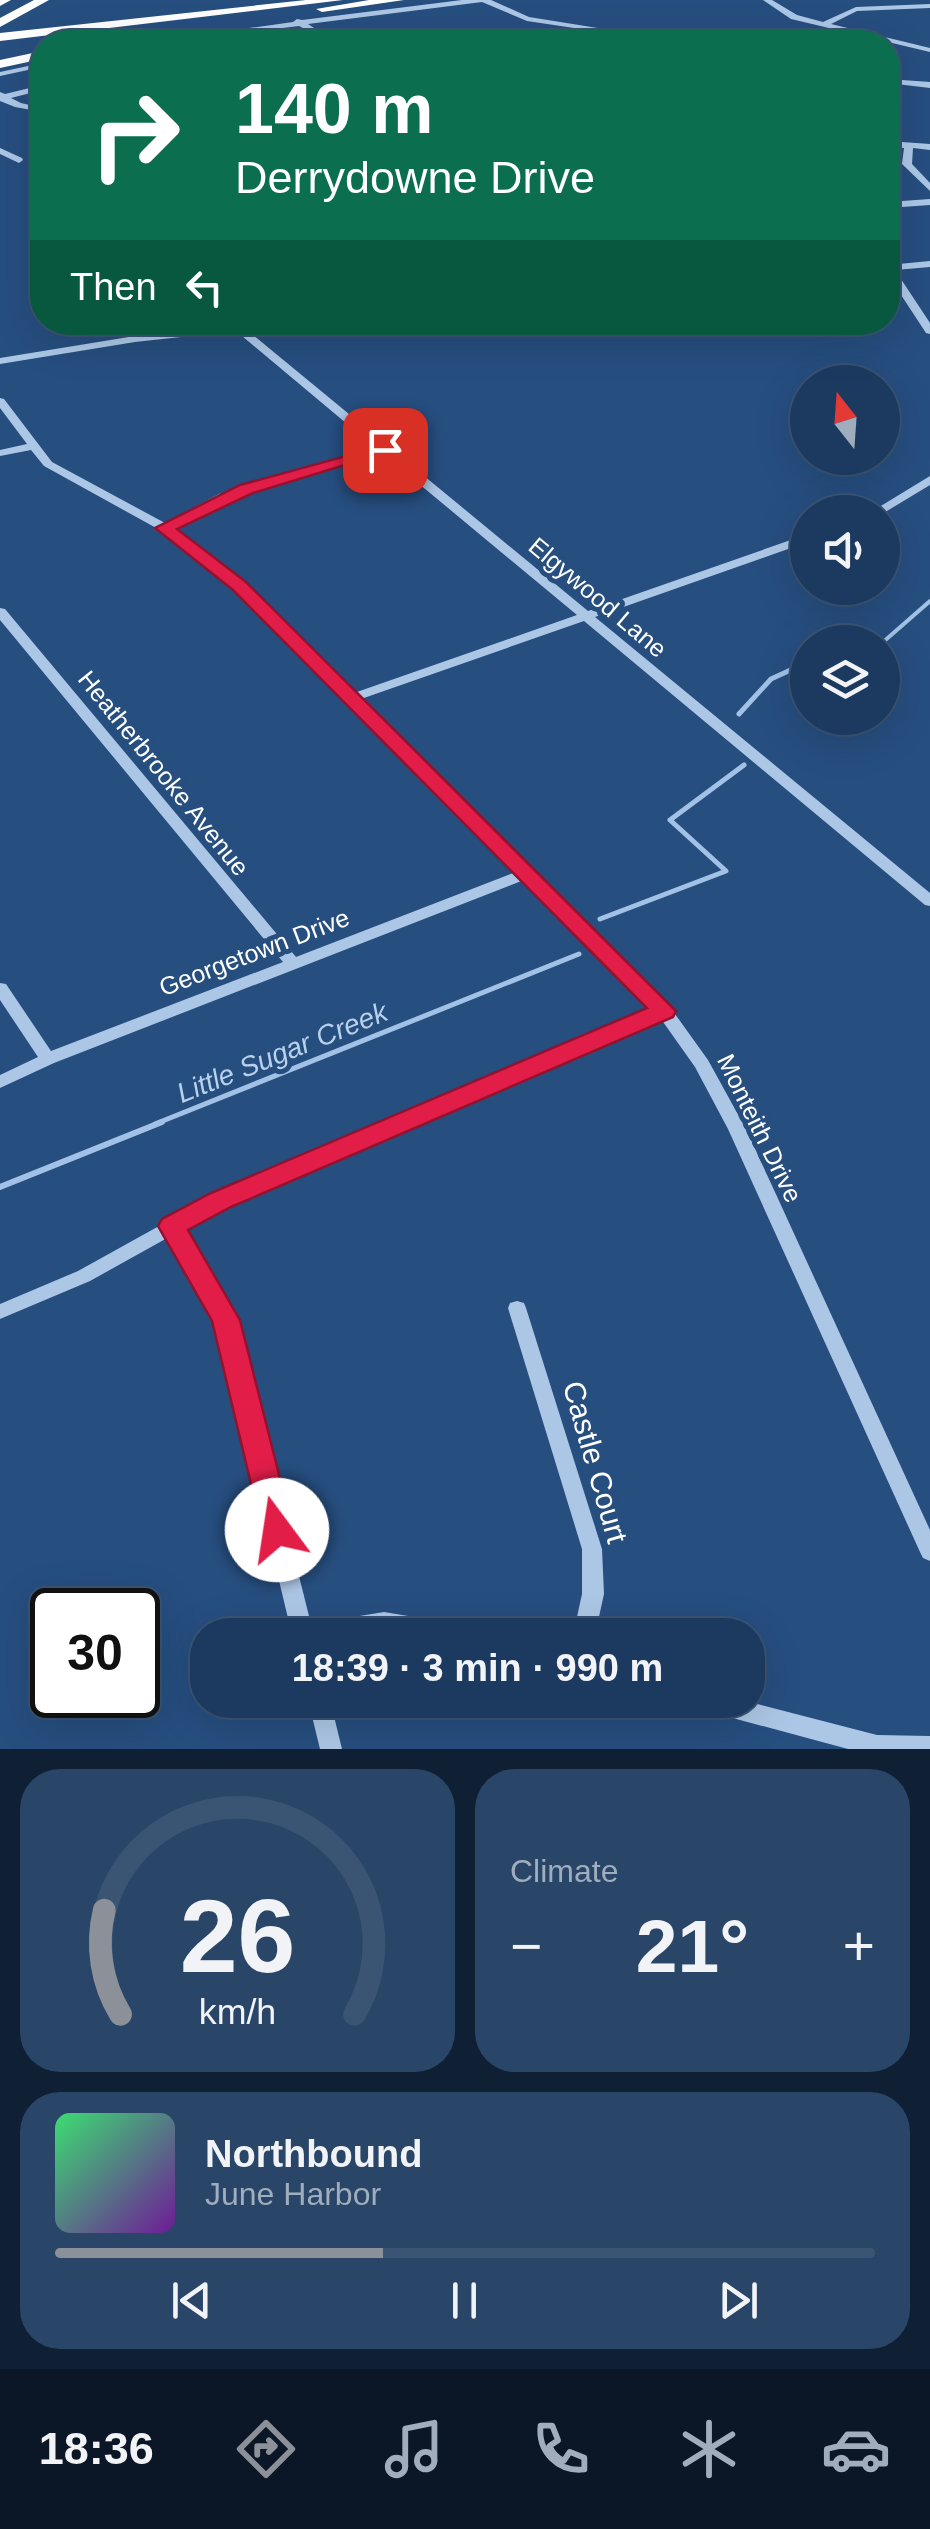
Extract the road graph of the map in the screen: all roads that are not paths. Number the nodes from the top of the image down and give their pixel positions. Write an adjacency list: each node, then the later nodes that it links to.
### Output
1 (43, 0): 8 (highway)
2 (337, 0): 10 (highway)
3 (398, 0): 11 (highway)
4 (482, 0): 7 (street); 14 (street)
5 (766, 0): 9 (street)
6 (930, 6): 9 (street)
7 (298, 21): 12 (street); 13 (street)
8 (0, 24)
9 (822, 25): 15 (street)
10 (64, 30)
11 (172, 30)
12 (235, 30)
13 (312, 30)
14 (600, 30)
15 (843, 30)
16 (30, 34): 17 (highway)
17 (0, 37)
18 (930, 42): 20 (street)
19 (900, 43): 20 (street)
20 (925, 49)
21 (30, 58): 22 (highway)
22 (0, 64)
23 (30, 68): 24 (street)
24 (0, 74)
25 (900, 82): 26 (street)
26 (930, 85)
27 (30, 91): 28 (street)
28 (1, 97): 29 (street)
29 (30, 106)
30 (900, 145): 31 (street)
31 (910, 146): 32 (street); 35 (street)
32 (930, 148)
33 (0, 151): 34 (street)
34 (19, 160)
35 (930, 188)
36 (930, 202): 37 (street)
37 (900, 204)
38 (930, 264): 39 (street)
39 (900, 267)
40 (900, 286): 41 (street)
41 (930, 331)
42 (188, 335): 44 (street)
43 (246, 335): 47 (street, Elgywood Lane)
44 (0, 361)
45 (0, 401): 46 (street, Monteith Drive)
46 (33, 446): 48 (street); 51 (street, Monteith Drive)
47 (385, 450): 51 (street); 54 (street, Elgywood Lane)
48 (0, 452)
49 (930, 480): 50 (street)
50 (900, 498)
51 (164, 528): 55 (street, Monteith Drive)
52 (790, 544): 54 (street)
53 (0, 612): 58 (street, Heatherbrooke Avenue)
54 (585, 616): 55 (street); 57 (street, Elgywood Lane)
55 (352, 698): 56 (street, Monteith Drive)
56 (528, 872): 58 (street, Georgetown Drive); 60 (street, Monteith Drive)
57 (930, 901)
58 (293, 963): 61 (street, Georgetown Drive)
59 (0, 988): 61 (street)
60 (664, 1011): 63 (street); 66 (street, Monteith Drive)
61 (48, 1059): 62 (street, Georgetown Drive)
62 (0, 1082)
63 (172, 1226): 65 (street); 67 (street)
64 (517, 1308): 68 (street, Castle Court)
65 (0, 1312)
66 (930, 1552)
67 (299, 1618)
68 (587, 1618)
69 (765, 1716): 71 (street)
70 (323, 1718): 72 (street)
71 (930, 1747)
72 (331, 1749)

